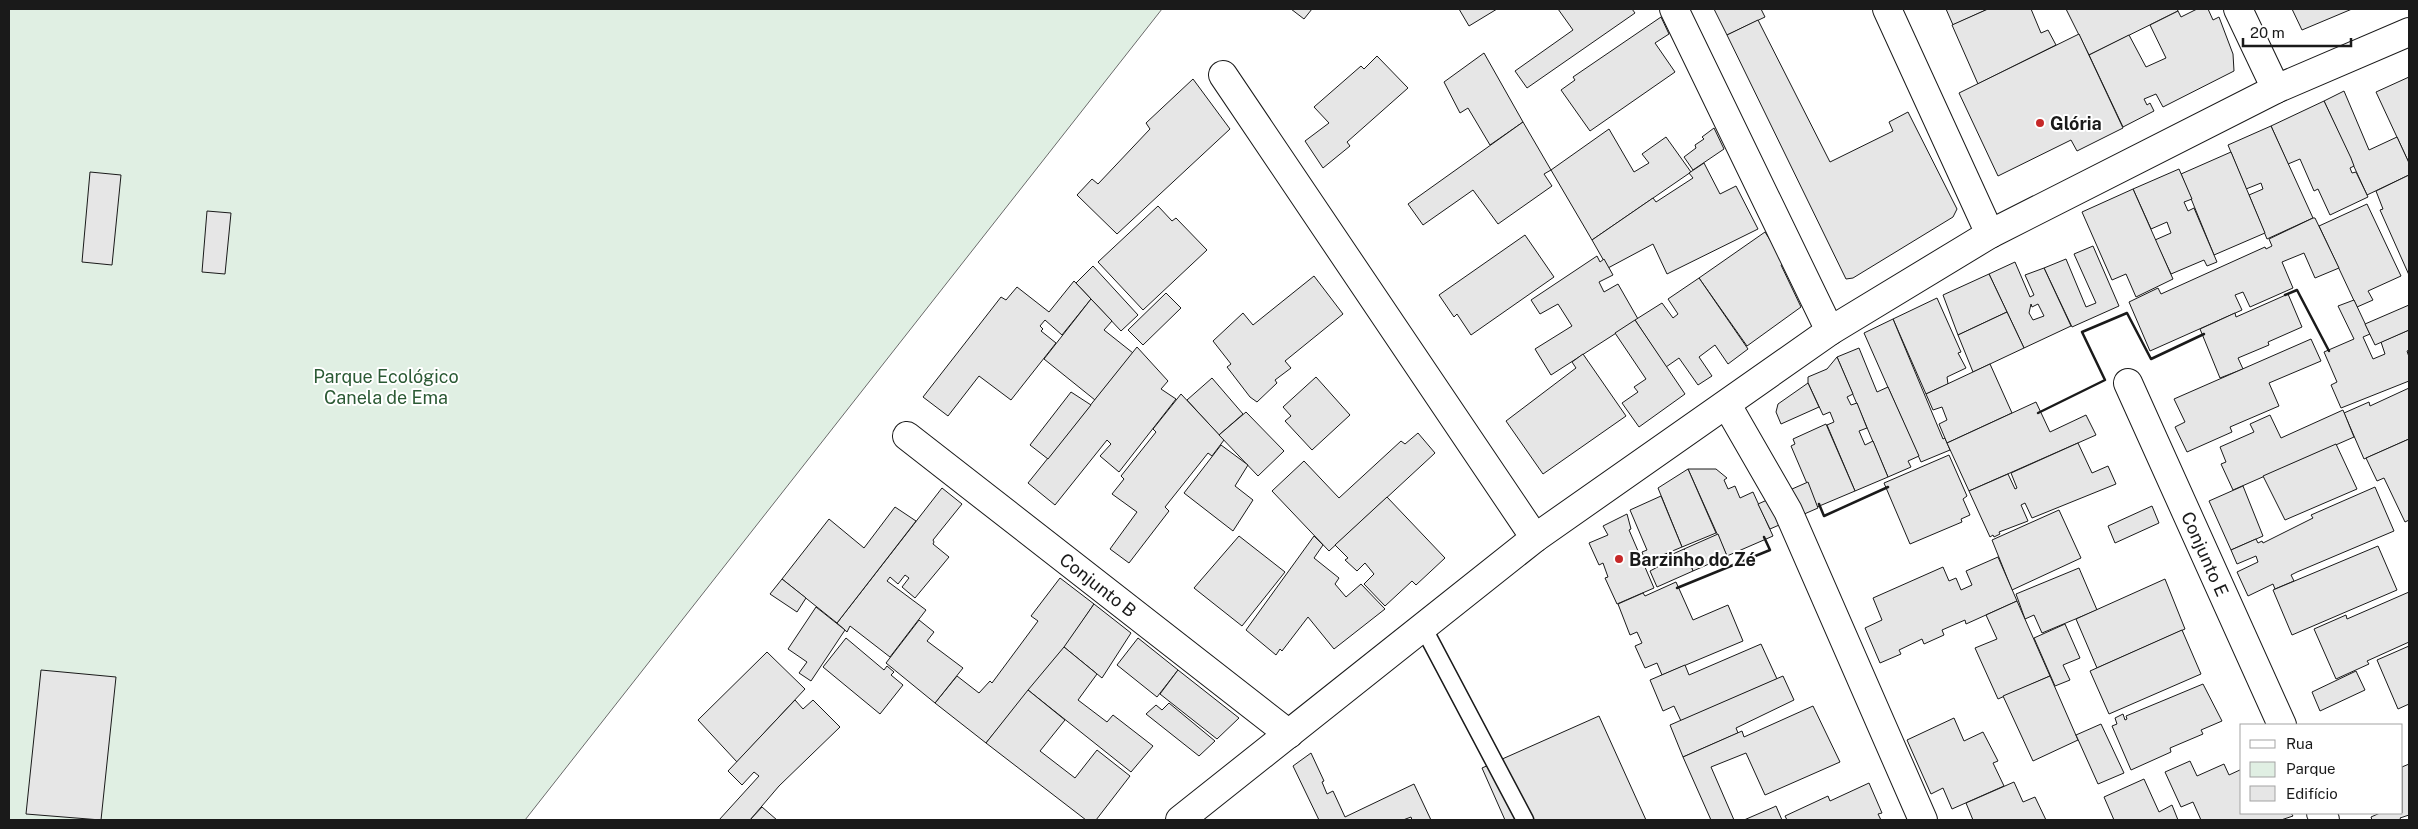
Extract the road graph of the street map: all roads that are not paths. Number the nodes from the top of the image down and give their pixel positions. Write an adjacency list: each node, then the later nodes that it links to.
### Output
1 (1674, 9): 8 (street)
2 (1887, 9): 7 (street)
3 (2238, 9): 6 (street)
4 (2409, 32): 6 (street)
5 (1223, 76): 12 (street)
6 (2276, 89): 7 (street)
7 (1990, 234): 8 (street)
8 (1830, 331): 10 (street)
9 (2128, 383): 14 (street, Conjunto E)
10 (1727, 405): 12 (street); 18 (street)
11 (907, 436): 15 (street, Conjunto B)
12 (1535, 538): 13 (street)
13 (1423, 627): 15 (street); 17 (lane)
14 (2282, 724)
15 (1290, 734): 16 (street)
16 (1180, 820)
17 (1525, 820)
18 (1923, 820)

